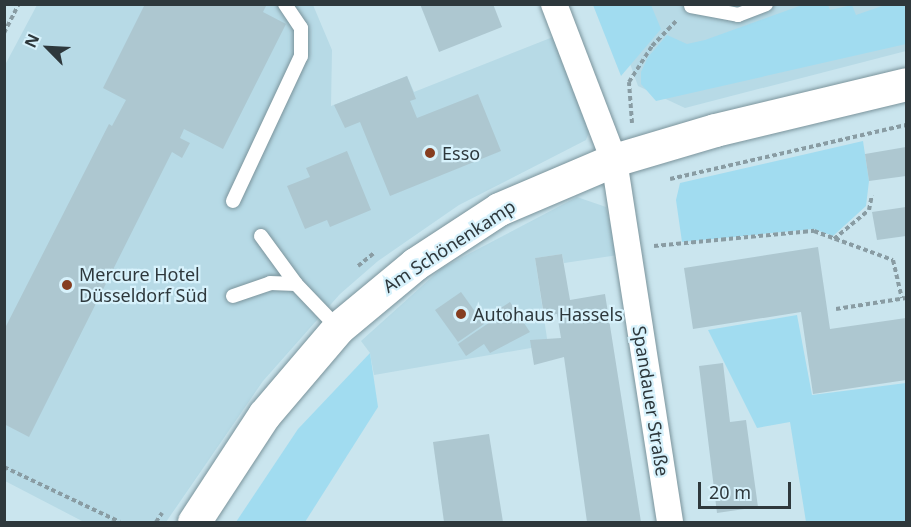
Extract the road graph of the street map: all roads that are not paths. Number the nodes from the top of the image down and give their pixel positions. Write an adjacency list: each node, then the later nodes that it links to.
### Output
1 (285, 4): 7 (lane)
2 (554, 4): 6 (street, Spandauer Straße)
3 (766, 4): 4 (lane)
4 (691, 6)
5 (906, 84): 6 (main road, Am Schönenkamp)
6 (625, 166): 11 (main road, Am Schönenkamp); 13 (street, Spandauer Straße)
7 (233, 201)
8 (261, 236): 9 (lane)
9 (296, 284): 10 (lane); 11 (lane)
10 (233, 296)
11 (338, 328): 12 (main road, Am Schönenkamp)
12 (194, 522)
13 (670, 522)

